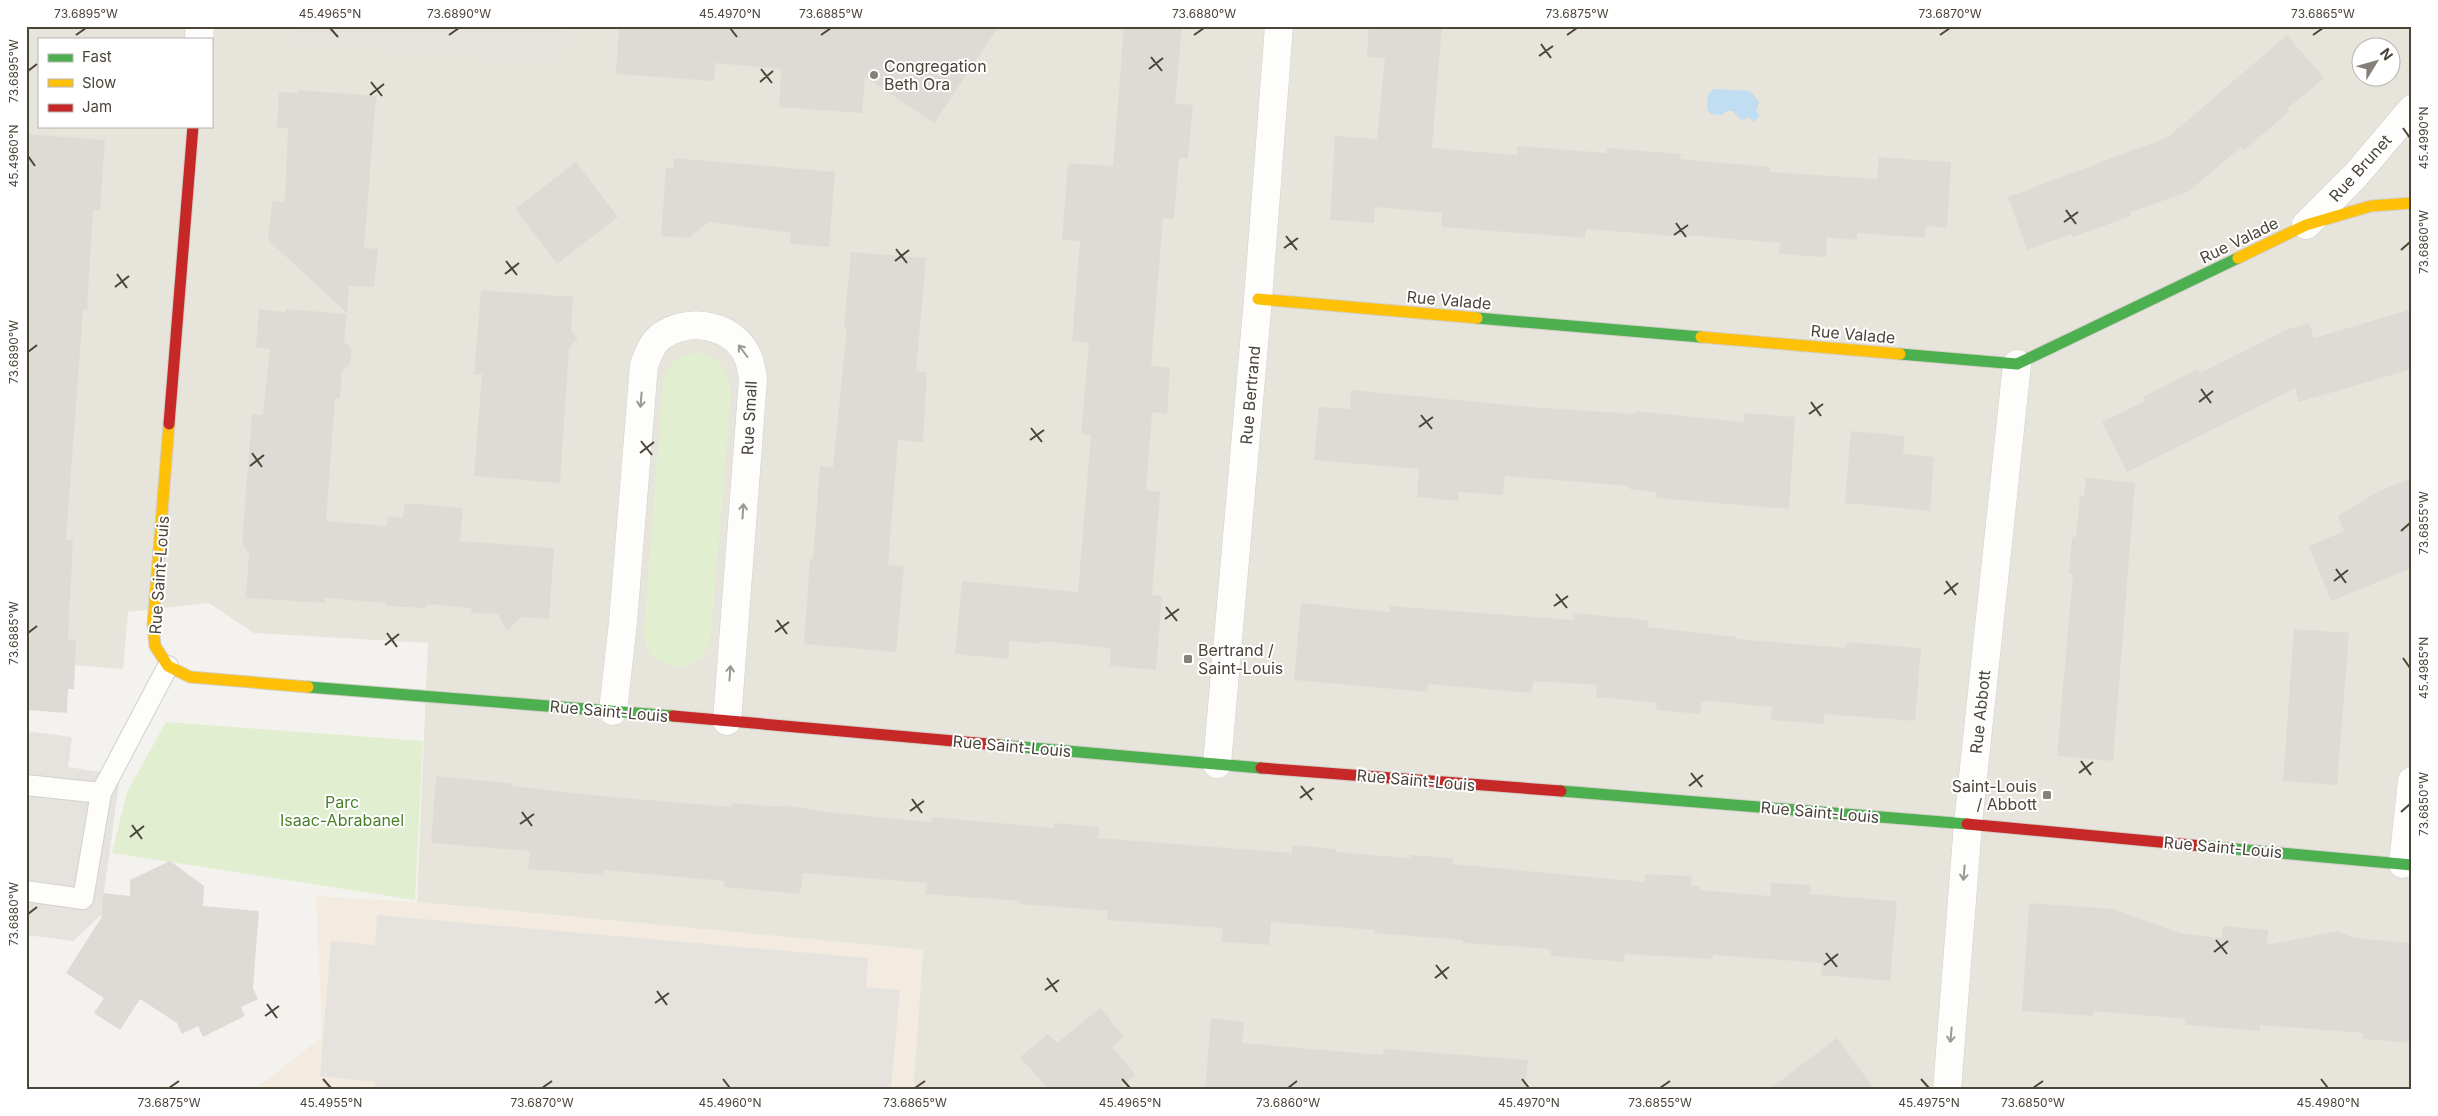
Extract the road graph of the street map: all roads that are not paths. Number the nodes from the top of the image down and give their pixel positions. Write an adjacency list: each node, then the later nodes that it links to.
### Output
1 (1279, 26): 6 (street, Rue Bertrand)
2 (2412, 108): 5 (street, Rue Brunet)
3 (193, 128): 8 (street, Rue Saint-Louis)
4 (2412, 202): 5 (street, Rue Valade)
5 (2306, 225): 7 (street, Rue Valade)
6 (1258, 299): 7 (street, Rue Valade); 11 (street, Rue Bertrand)
7 (2017, 364): 15 (street, Rue Abbott)
8 (168, 666): 9 (street, Rue Saint-Louis); 14 (lane)
9 (613, 711): 10 (street, Rue Saint-Louis); 10 (street, Rue Small, one-way to 9)
10 (727, 721): 11 (street, Rue Saint-Louis)
11 (1217, 764): 15 (street, Rue Saint-Louis)
12 (2412, 781): 16 (street, Rue Saint-Louis)
13 (26, 785): 14 (lane)
14 (101, 793): 17 (lane)
15 (1968, 824): 16 (street, Rue Saint-Louis); 18 (street, Rue Abbott, one-way to 18)
16 (2407, 864)
17 (26, 891)
18 (1947, 1090)

